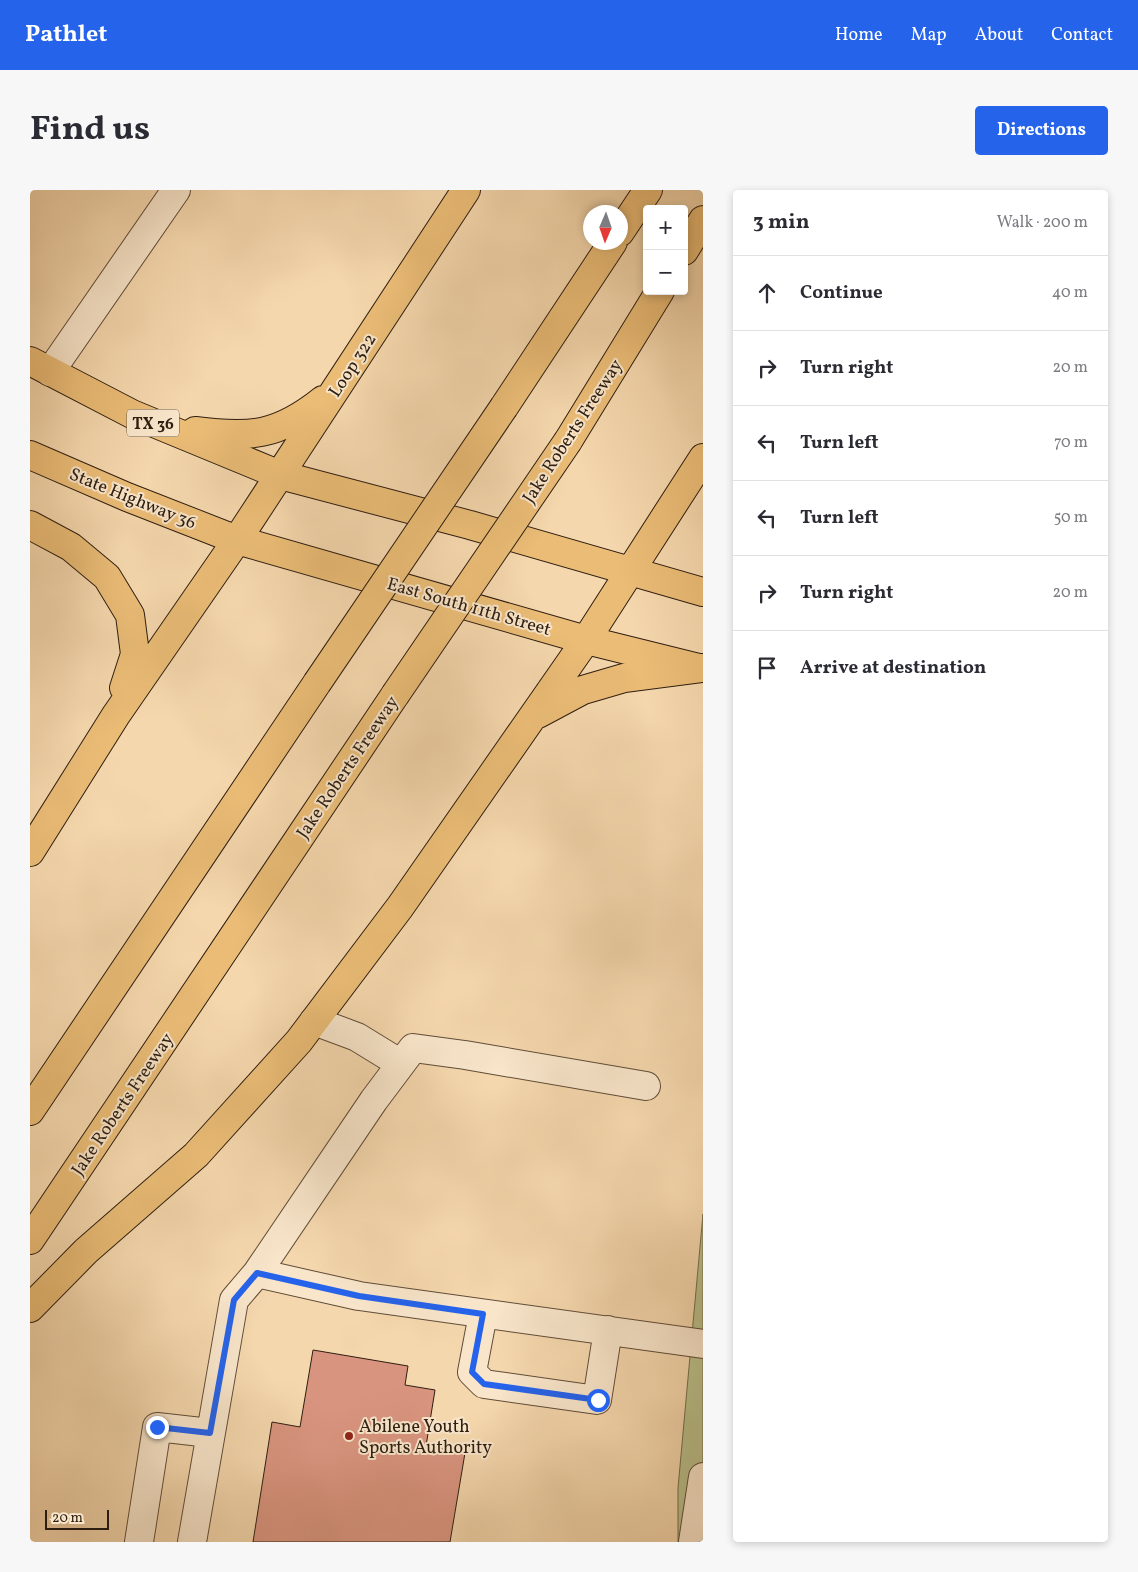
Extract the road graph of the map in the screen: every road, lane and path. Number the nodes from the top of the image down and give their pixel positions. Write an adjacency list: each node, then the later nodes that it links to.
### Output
1 (176, 190): 9 (lane)
2 (466, 190): 10 (main road, Loop 322)
3 (648, 190): 4 (main road)
4 (628, 220)
5 (703, 220): 7 (main road)
6 (608, 250): 27 (main road, bridge)
7 (685, 250)
8 (658, 295): 28 (main road, Jake Roberts Freeway, bridge)
9 (40, 366): 11 (main road, TX 36)
10 (336, 390): 11 (main road); 14 (main road, Loop 322)
11 (160, 426): 14 (main road, TX 36)
12 (30, 455): 16 (main road, State Highway 36)
13 (703, 458): 17 (main road)
14 (280, 475): 16 (main road, Loop 322); 17 (main road, TX 36)
15 (30, 525): 21 (main road)
16 (236, 540): 19 (main road, East South 11th Street); 21 (main road, Loop 322)
17 (629, 572): 18 (main road, TX 36); 19 (main road)
18 (703, 592)
19 (586, 640): 20 (main road, East South 11th Street); 22 (main road)
20 (702, 668): 22 (main road)
21 (116, 715): 23 (main road)
22 (535, 716): 24 (main road)
23 (30, 852)
24 (314, 1021): 25 (lane); 30 (main road)
25 (402, 1064): 26 (lane); 29 (lane)
26 (646, 1086)
27 (30, 1111)
28 (30, 1240)
29 (257, 1273): 31 (lane); 34 (lane)
30 (30, 1308)
31 (483, 1314): 32 (lane); 32 (lane)
32 (608, 1330): 33 (lane)
33 (703, 1344)
34 (210, 1433): 36 (lane); 37 (lane)
35 (703, 1477): 38 (lane)
36 (139, 1542)
37 (192, 1542)
38 (693, 1542)

